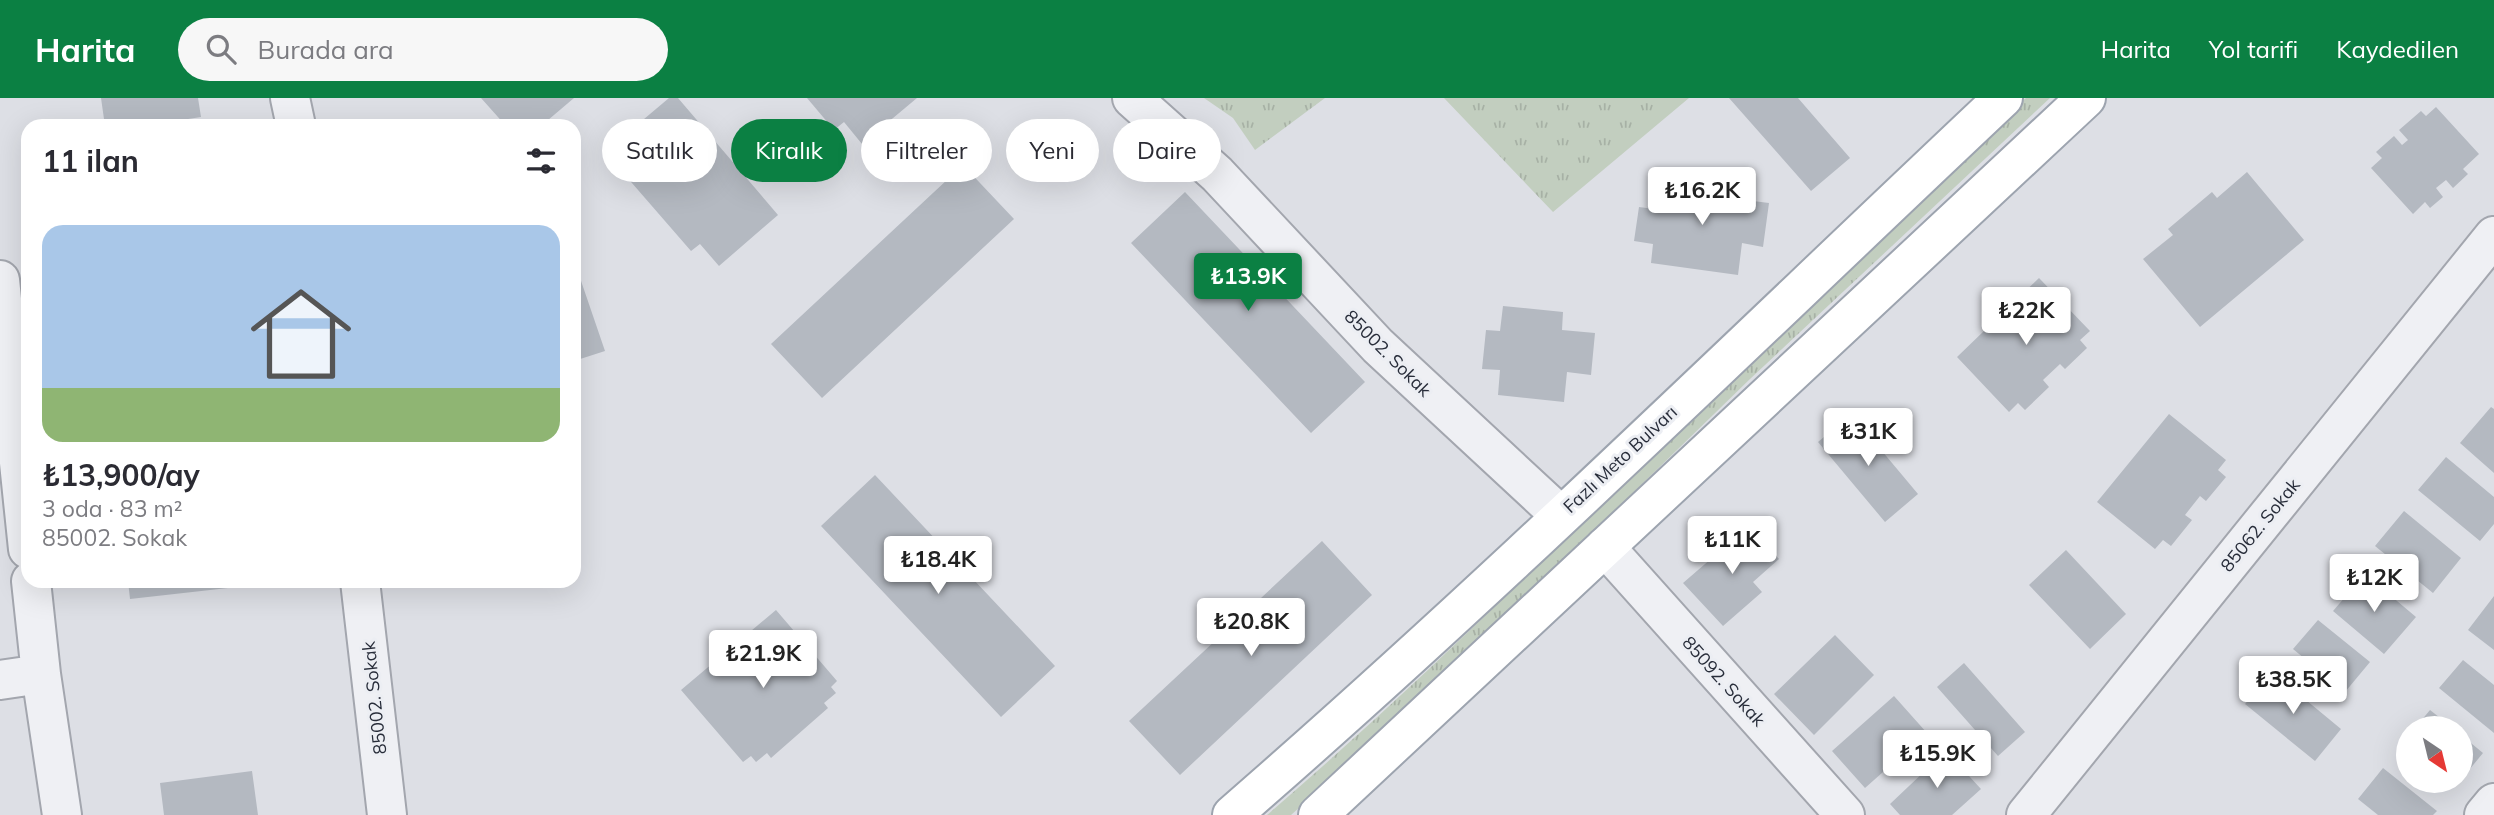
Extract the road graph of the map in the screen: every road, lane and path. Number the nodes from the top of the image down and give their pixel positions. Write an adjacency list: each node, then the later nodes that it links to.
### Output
1 (290, 98): 5 (street)
2 (1132, 98): 9 (street, 85002. Sokak)
3 (2003, 98): 9 (main road, Fazlı Meto Bulvarı)
4 (2086, 98): 10 (main road)
5 (294, 119)
6 (2494, 236): 21 (street, 85062. Sokak)
7 (0, 280): 8 (street)
8 (21, 482)
9 (1560, 515): 18 (main road, Fazlı Meto Bulvarı)
10 (1605, 547): 19 (main road); 20 (street, 85092. Sokak)
11 (32, 588): 13 (street)
12 (361, 588): 17 (street, 85002. Sokak)
13 (41, 674): 14 (street); 16 (street)
14 (0, 680)
15 (2494, 803): 22 (street)
16 (62, 815)
17 (387, 815)
18 (1233, 815)
19 (1318, 815)
20 (1845, 815)
21 (2026, 815)
22 (2484, 815)

